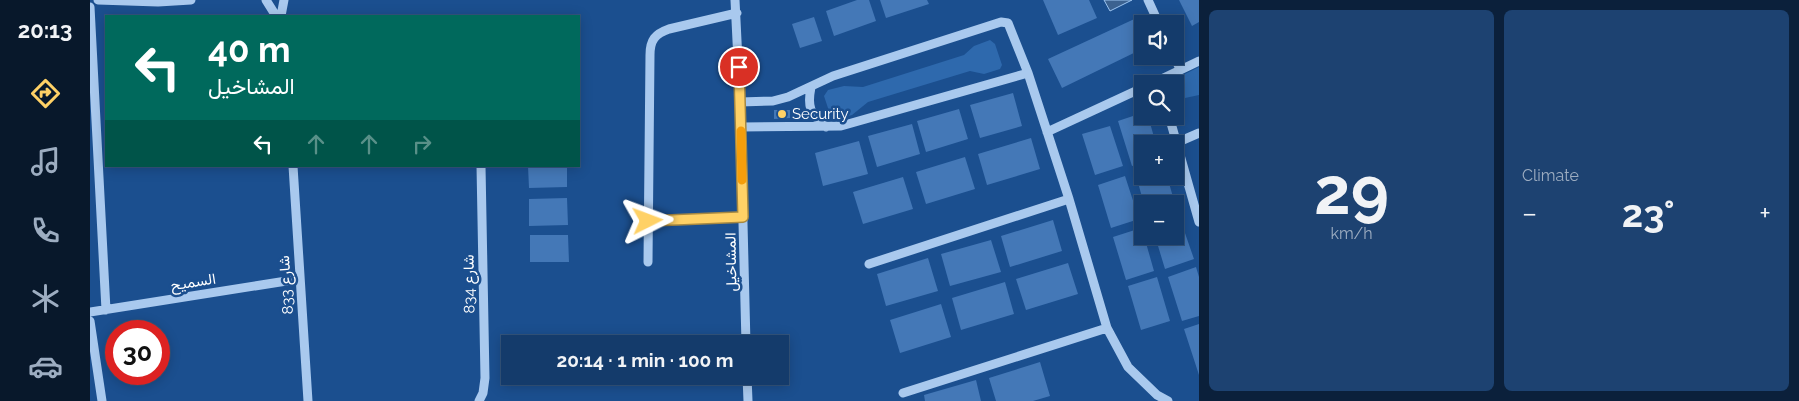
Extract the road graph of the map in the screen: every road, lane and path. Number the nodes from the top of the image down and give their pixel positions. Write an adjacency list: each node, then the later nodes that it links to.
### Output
1 (98, 0): 7 (street)
2 (191, 0): 7 (street)
3 (266, 0): 10 (street)
4 (284, 0): 11 (street)
5 (735, 0): 9 (street, المشاخيل)
6 (1148, 0): 12 (street)
7 (132, 1)
8 (90, 6): 36 (street)
9 (737, 13): 20 (street, المشاخيل); 31 (street)
10 (275, 15)
11 (281, 15)
12 (1155, 15)
13 (1199, 60): 15 (street)
14 (1178, 65): 15 (street)
15 (1180, 69): 17 (street)
16 (1028, 73): 18 (street); 22 (street); 23 (street)
17 (1169, 75)
18 (811, 87): 20 (street); 22 (street)
19 (1134, 92): 23 (street)
20 (740, 102): 21 (street, المشاخيل)
21 (741, 127): 22 (street); 30 (street, المشاخيل)
22 (826, 127)
23 (1047, 132): 29 (street)
24 (1199, 133): 25 (street)
25 (1184, 140)
26 (293, 167): 35 (street, شارع 833)
27 (481, 167): 45 (street, شارع 834)
28 (1184, 170): 32 (street)
29 (1069, 199): 34 (street); 39 (street)
30 (743, 217): 31 (street); 40 (street, المشاخيل)
31 (648, 221): 33 (street)
32 (1199, 222)
33 (648, 262)
34 (869, 264)
35 (299, 279): 36 (street, السميح); 44 (street, شارع 833)
36 (106, 310): 37 (street, السميح)
37 (90, 312)
38 (90, 321): 43 (street)
39 (1107, 328): 42 (street); 47 (street)
40 (746, 335)
41 (747, 385): 46 (street)
42 (903, 393)
43 (102, 401)
44 (308, 401)
45 (479, 401)
46 (748, 401)
47 (1168, 401)

